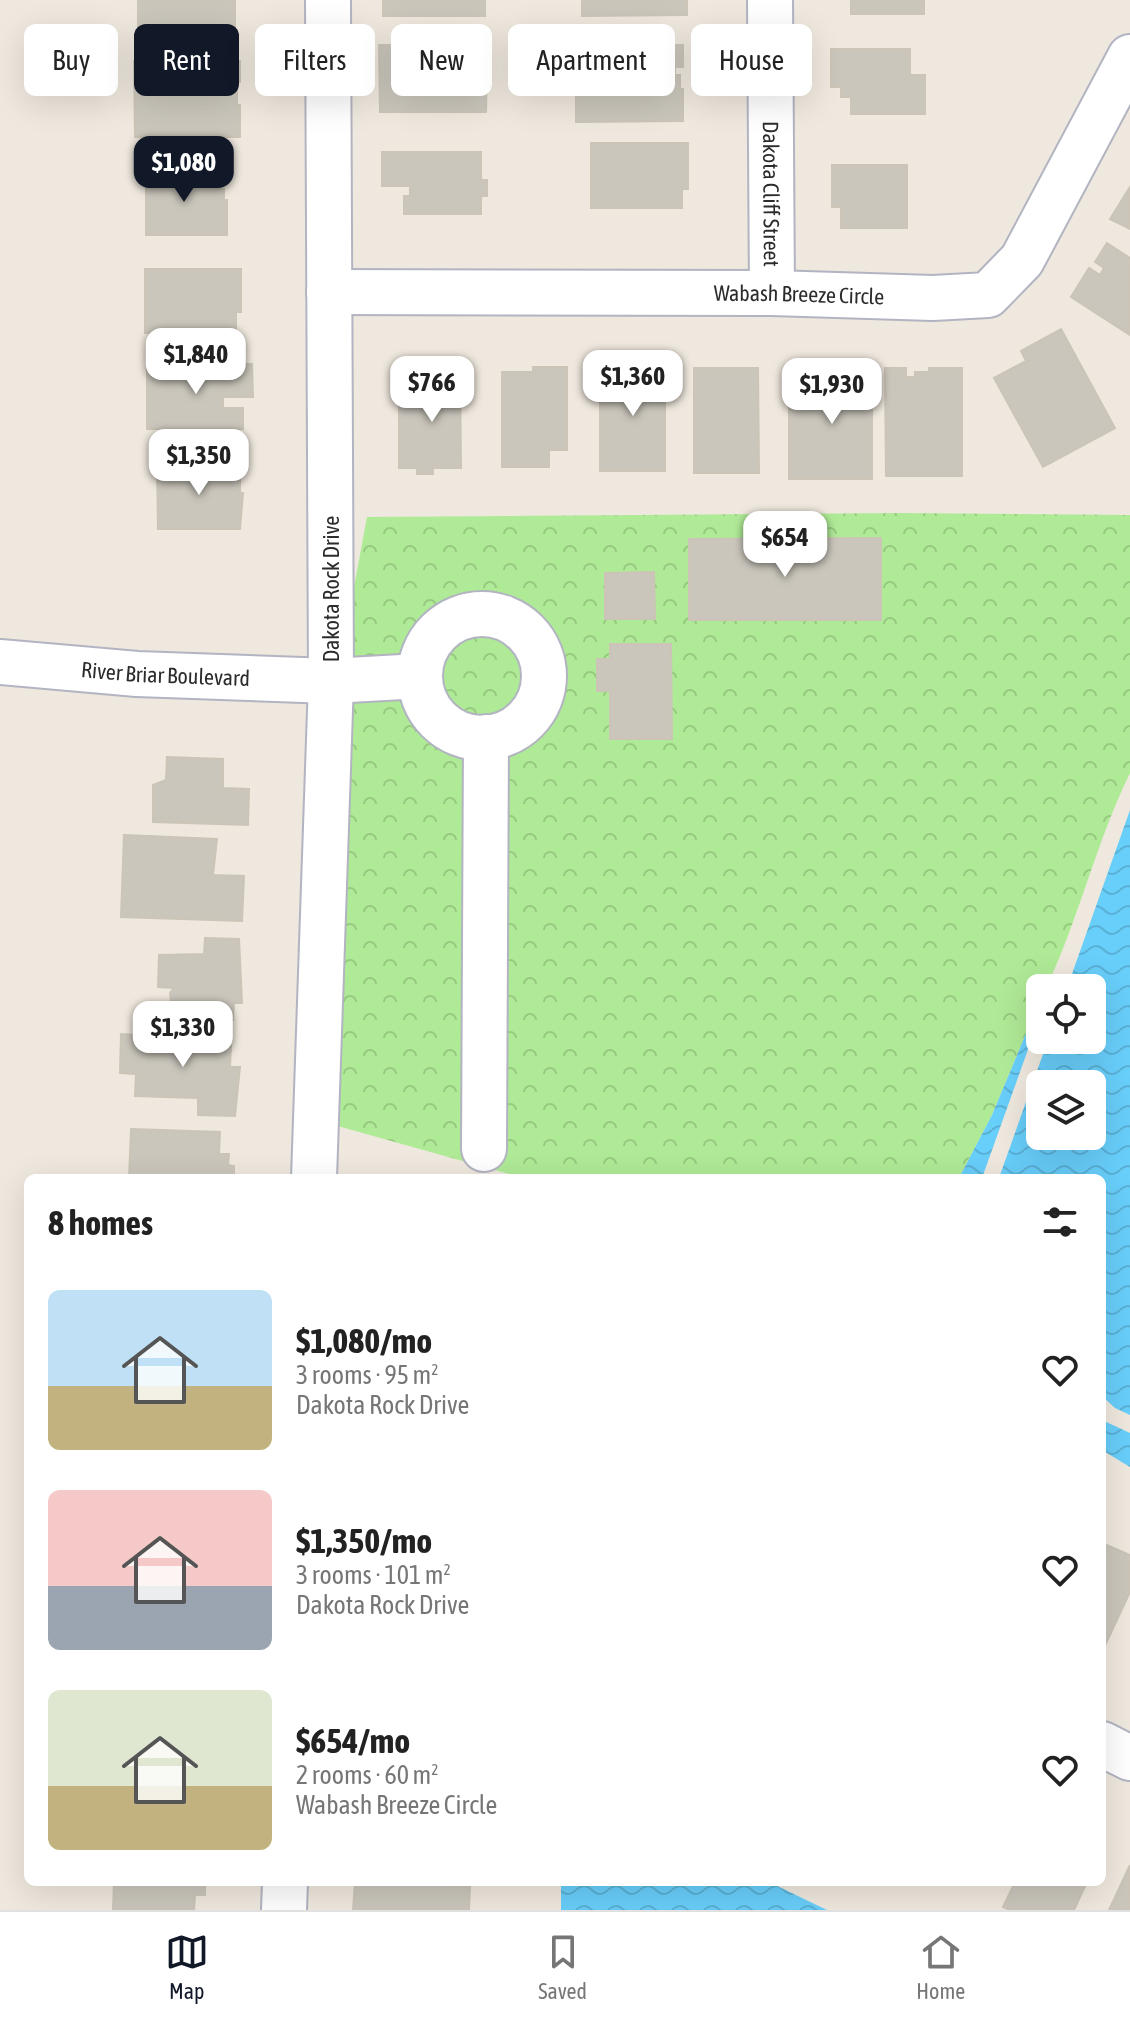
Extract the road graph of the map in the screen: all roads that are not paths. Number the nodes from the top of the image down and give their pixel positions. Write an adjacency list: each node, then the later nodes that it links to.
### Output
1 (328, 0): 4 (street, Dakota Rock Drive)
2 (770, 0): 5 (street, Dakota Cliff Street)
3 (1130, 57): 5 (street, Wabash Breeze Circle)
4 (329, 292): 5 (street, Wabash Breeze Circle); 8 (street, Dakota Rock Drive)
5 (772, 293)
6 (0, 662): 8 (street, River Briar Boulevard)
7 (420, 676): 8 (street, River Briar Boulevard); 9 (street); 9 (street)
8 (331, 681): 11 (street, Dakota Rock Drive)
9 (486, 737): 10 (street)
10 (484, 1149)
11 (314, 1174)
12 (1106, 1746): 13 (street)
13 (1130, 1758)
14 (285, 1886): 15 (street)
15 (284, 1910)

